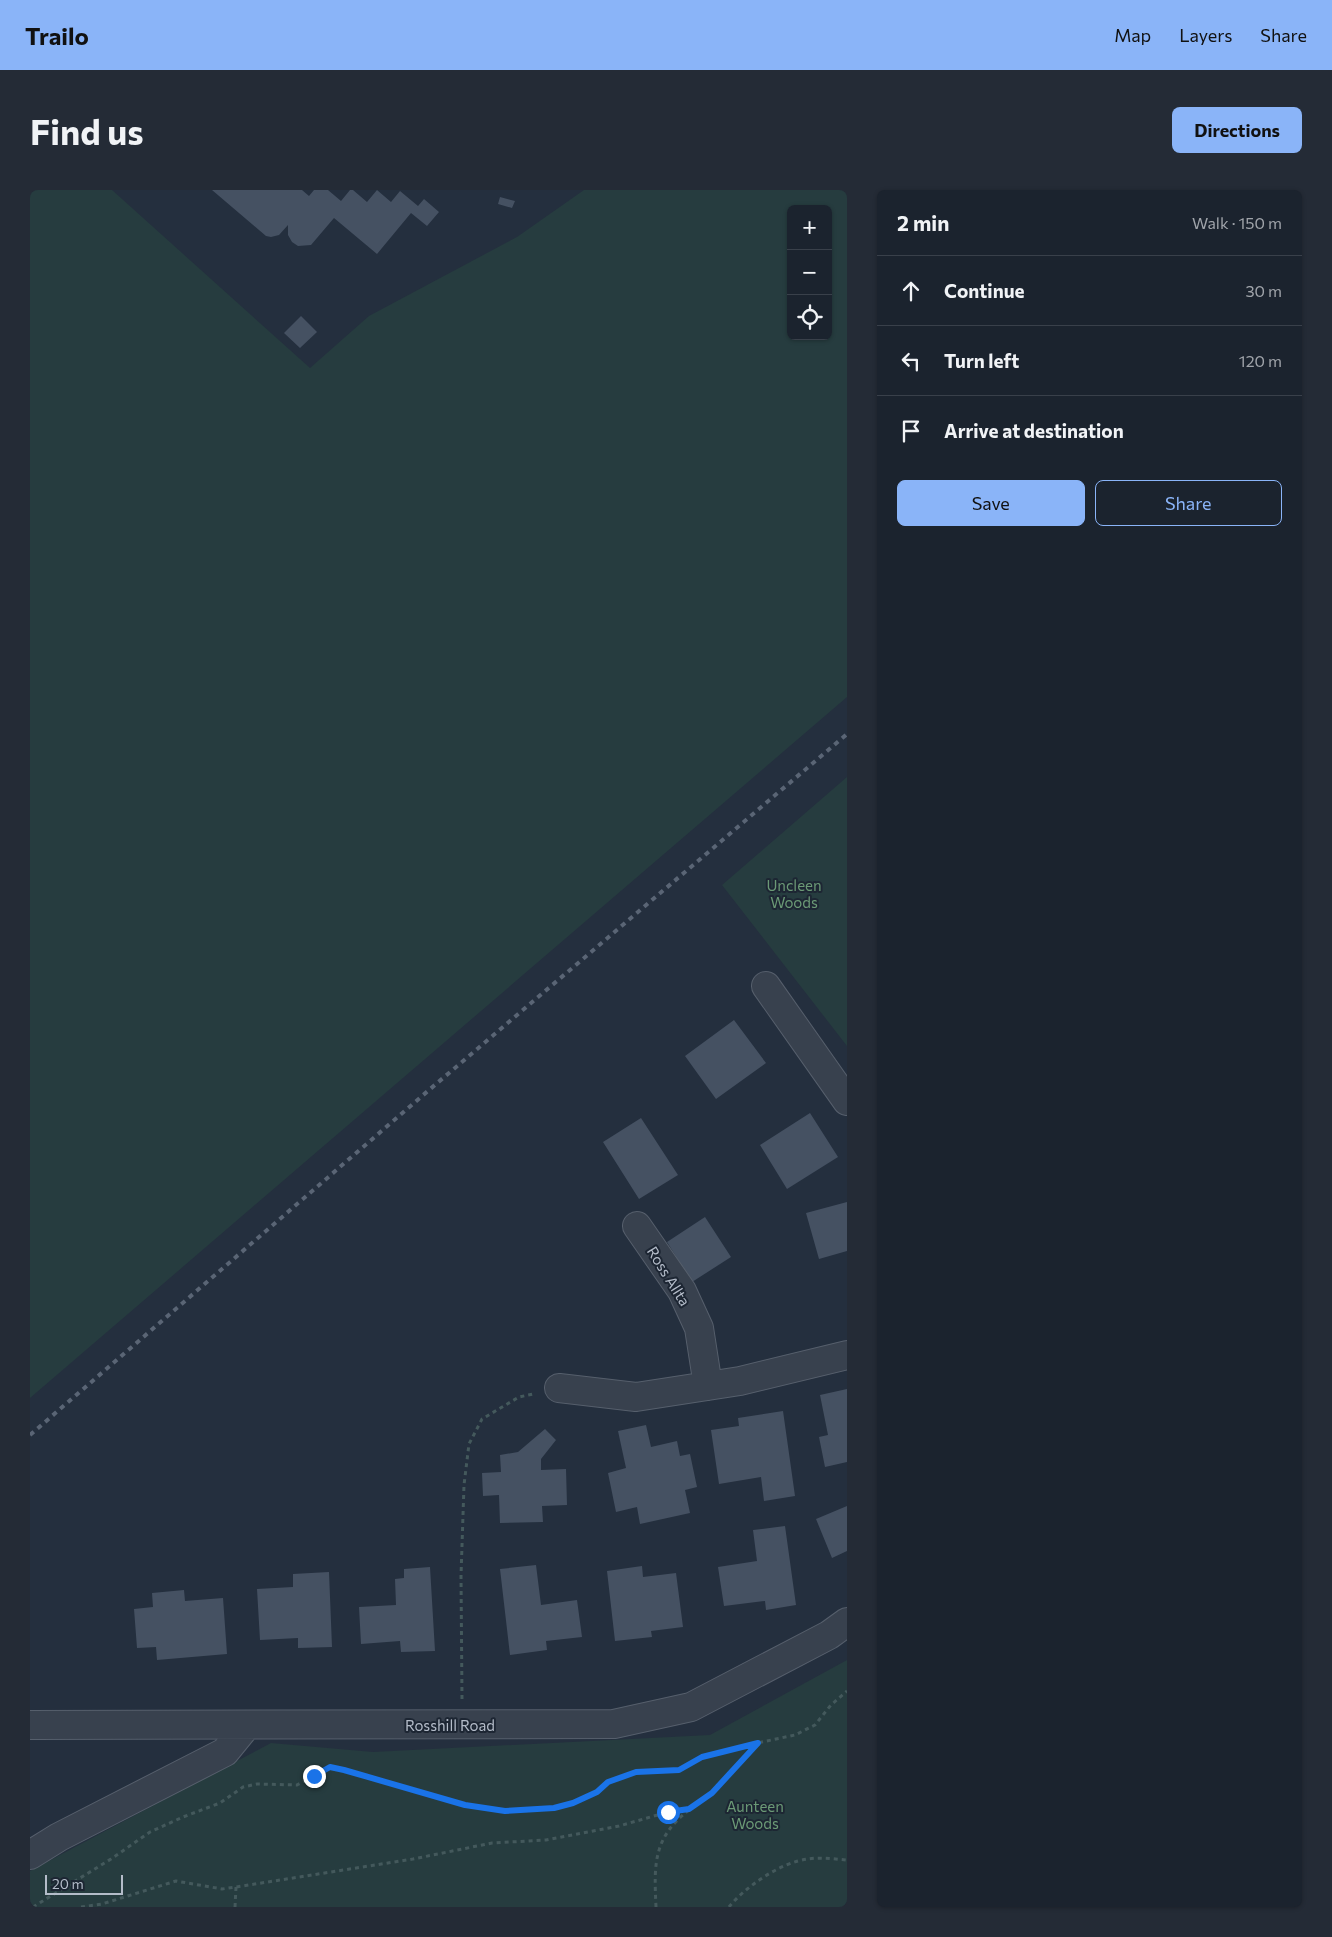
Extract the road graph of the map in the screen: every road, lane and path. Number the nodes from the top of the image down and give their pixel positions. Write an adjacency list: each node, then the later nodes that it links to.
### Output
1 (766, 986): 2 (street)
2 (847, 1101)
3 (637, 1226): 5 (street, Ross Allta)
4 (847, 1355): 5 (street)
5 (708, 1386): 6 (street)
6 (559, 1388): 10 (path)
7 (847, 1622): 10 (street, Rosshill Road)
8 (847, 1691): 12 (path)
9 (30, 1725): 11 (street, Rosshill Road)
10 (463, 1725): 11 (street, Rosshill Road)
11 (247, 1726): 14 (street)
12 (758, 1743): 13 (path); 17 (path)
13 (689, 1809): 16 (path); 20 (path)
14 (30, 1855)
15 (847, 1860): 21 (path)
16 (236, 1887): 18 (path); 19 (path)
17 (33, 1907)
18 (81, 1907)
19 (235, 1907)
20 (656, 1907)
21 (729, 1907)

